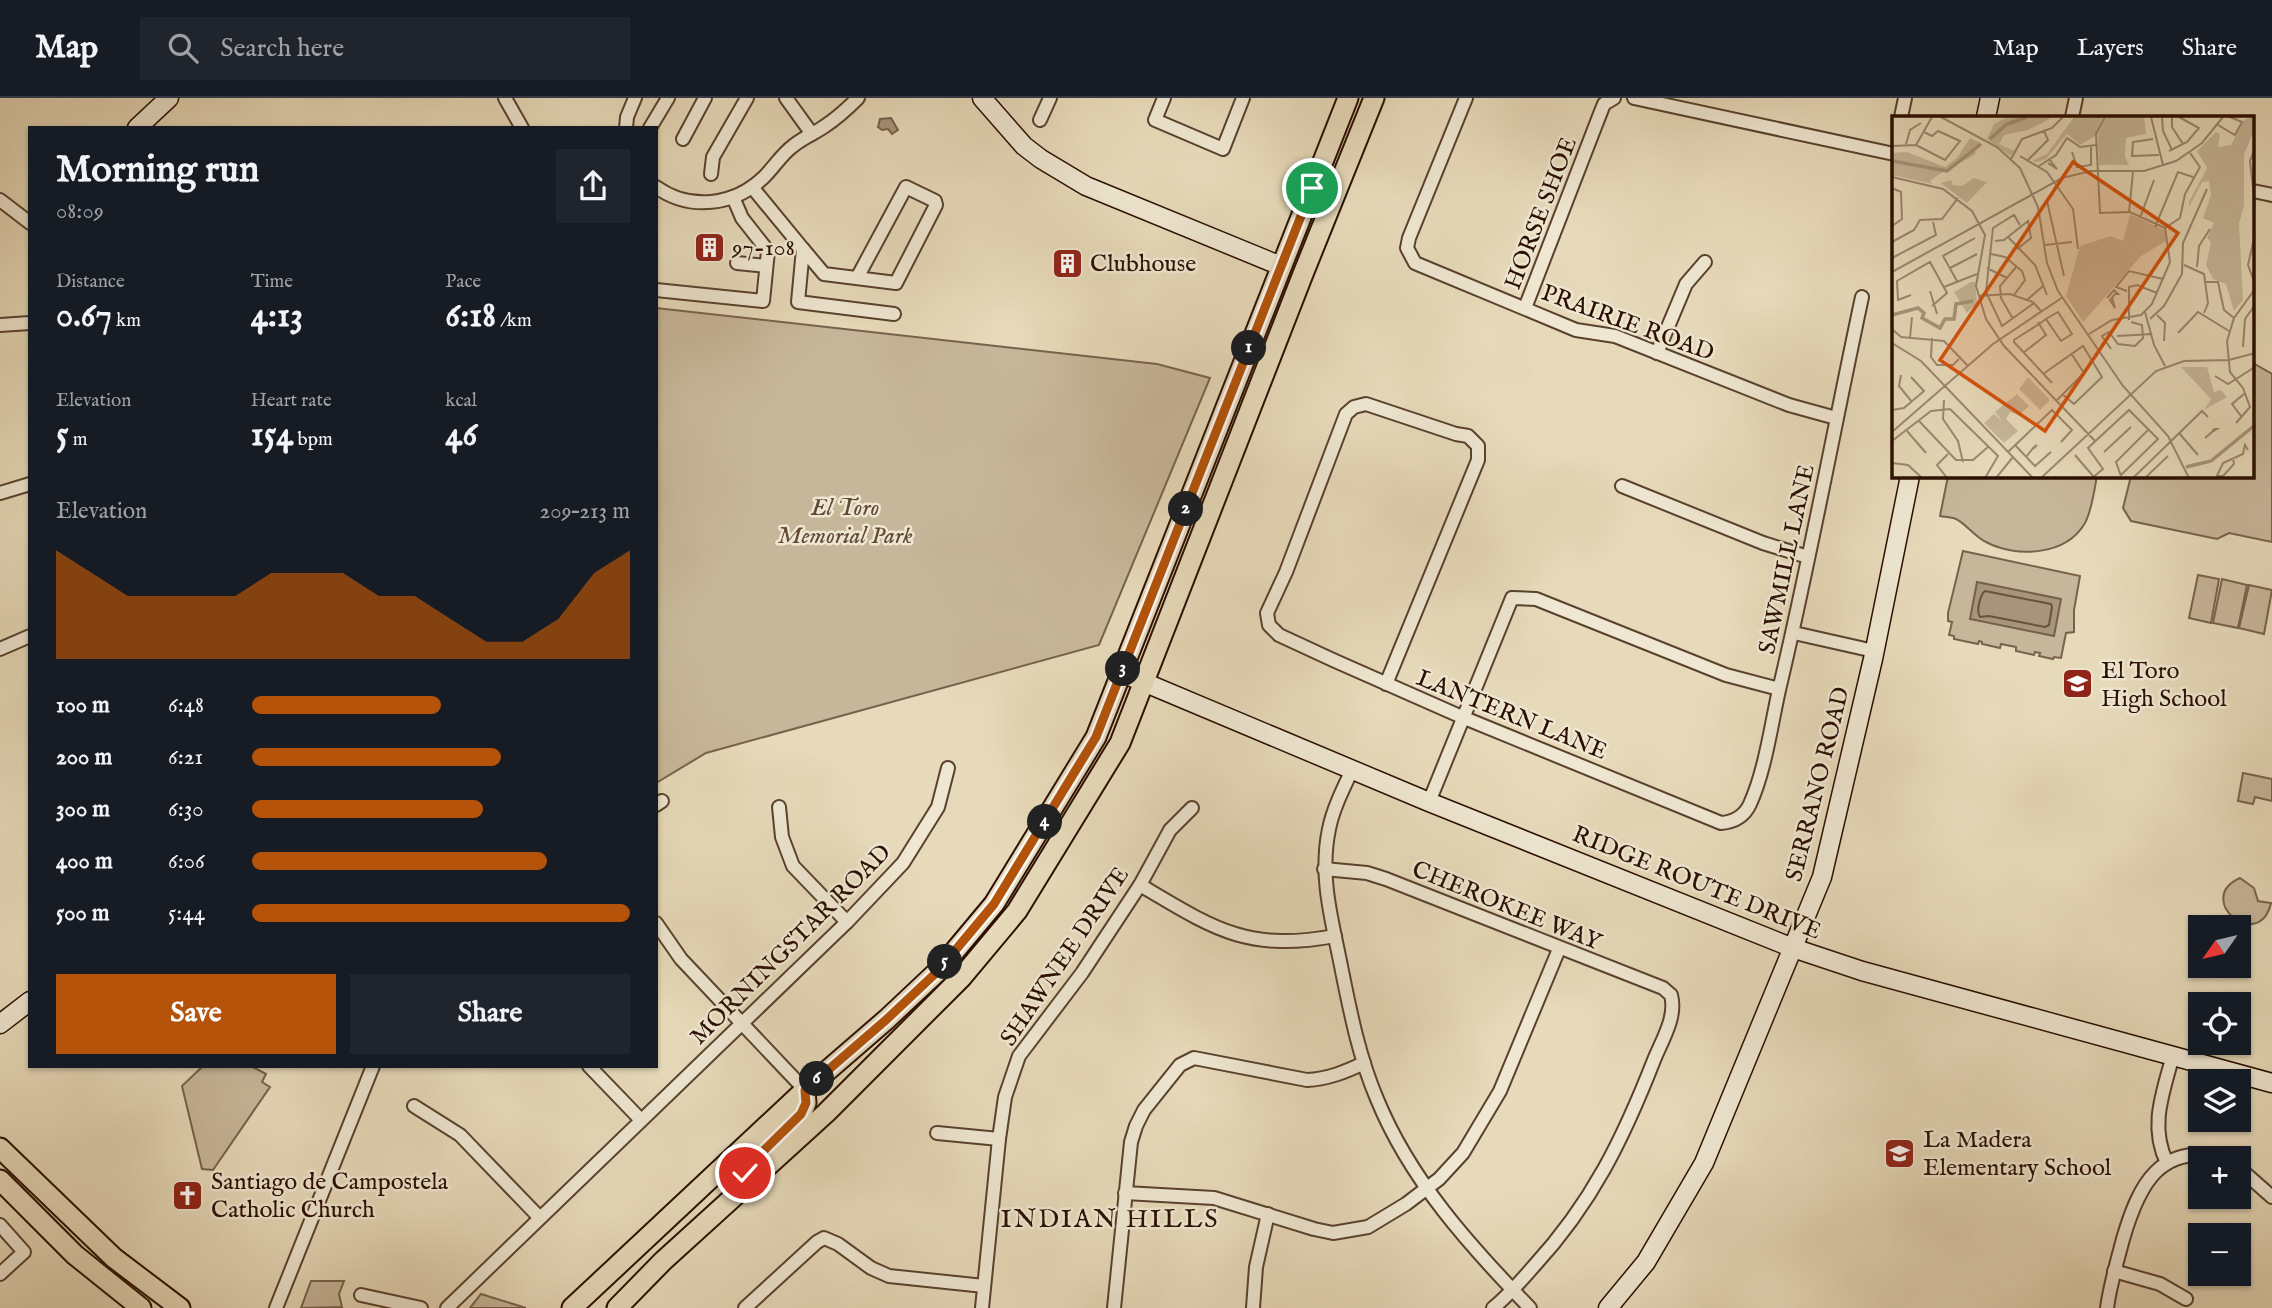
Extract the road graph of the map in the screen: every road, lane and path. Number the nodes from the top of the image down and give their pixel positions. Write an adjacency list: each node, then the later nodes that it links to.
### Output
1 (169, 98): 25 (street)
2 (505, 98): 26 (street)
3 (635, 98): 27 (street)
4 (668, 98): 28 (street)
5 (747, 98): 32 (street)
6 (786, 98): 29 (street)
7 (858, 98): 29 (street)
8 (982, 98): 45 (street)
9 (1050, 98): 24 (street)
10 (1164, 98): 11 (street)
11 (1243, 98)
12 (1348, 98): 45 (main road)
13 (1374, 98): 39 (main road)
14 (1466, 98): 49 (street, PRAIRIE ROAD)
15 (1614, 98): 49 (street, HORSE SHOE)
16 (1634, 98): 31 (street)
17 (1905, 98): 21 (street)
18 (1990, 98): 22 (street)
19 (2076, 98): 23 (street)
20 (703, 99): 30 (street)
21 (1901, 116)
22 (1986, 116)
23 (2072, 116)
24 (1040, 120)
25 (139, 126)
26 (521, 126)
27 (626, 126)
28 (651, 126)
29 (812, 134): 33 (street)
30 (683, 139)
31 (1892, 153)
32 (711, 174)
33 (752, 187): 37 (street); 41 (street)
34 (658, 188): 37 (street)
35 (2254, 191): 36 (street)
36 (2272, 195)
37 (733, 197): 44 (street)
38 (0, 200): 40 (street)
39 (1329, 209): 45 (main road); 54 (main road)
40 (28, 221)
41 (803, 249): 46 (street); 50 (street)
42 (1705, 262): 53 (street)
43 (737, 263): 44 (street)
44 (766, 266): 47 (street)
45 (1281, 266): 54 (main road); 56 (main road)
46 (857, 278): 46 (street)
47 (658, 290)
48 (1861, 297): 55 (street, SAWMILL LANE)
49 (1525, 308): 53 (street, PRAIRIE ROAD)
50 (894, 314)
51 (28, 323): 52 (street)
52 (0, 326)
53 (1657, 353): 55 (street, PRAIRIE ROAD)
54 (1267, 369): 61 (main road)
55 (1836, 418): 62 (street, SAWMILL LANE)
56 (1205, 460): 61 (main road); 67 (main road)
57 (1910, 478): 66 (street, SERRANO ROAD)
58 (28, 485): 60 (street)
59 (1622, 486): 62 (street)
60 (0, 493)
61 (1196, 549): 68 (main road)
62 (1808, 557): 63 (street, SAWMILL LANE)
63 (1794, 633): 66 (street); 70 (street, SAWMILL LANE)
64 (28, 637): 65 (street)
65 (0, 649)
66 (1874, 651): 83 (street, SERRANO ROAD)
67 (1122, 673): 68 (street, RIDGE ROUTE DRIVE); 93 (main road)
68 (1145, 683): 73 (street, RIDGE ROUTE DRIVE); 103 (main road)
69 (1386, 684): 69 (street, LANTERN LANE); 71 (street, LANTERN LANE)
70 (1779, 689): 71 (street); 77 (street, SAWMILL LANE)
71 (1462, 717): 74 (street); 77 (street, LANTERN LANE)
72 (948, 768): 80 (street, MORNINGSTAR ROAD)
73 (1352, 770): 74 (street, RIDGE ROUTE DRIVE); 78 (street)
74 (1429, 802): 83 (street, RIDGE ROUTE DRIVE)
75 (779, 807): 80 (street)
76 (1192, 808): 79 (street, SHAWNEE DRIVE)
77 (1733, 822)
78 (1324, 869): 82 (street); 84 (street, CHEROKEE WAY)
79 (1140, 886): 82 (street); 97 (street, SHAWNEE DRIVE)
80 (847, 922): 87 (street, MORNINGSTAR ROAD)
81 (658, 926): 87 (street)
82 (1335, 936): 89 (street)
83 (1793, 948): 88 (street, RIDGE ROUTE DRIVE); 129 (street, SERRANO ROAD)
84 (1559, 949): 104 (street); 113 (street, CHEROKEE WAY)
85 (28, 1002): 86 (street)
86 (2, 1019)
87 (742, 1025): 93 (street); 95 (street, MORNINGSTAR ROAD)
88 (2173, 1055): 92 (street, RIDGE ROUTE DRIVE); 100 (street)
89 (1364, 1063): 104 (street); 105 (street)
90 (372, 1068): 119 (street)
91 (591, 1068): 95 (street)
92 (2272, 1083)
93 (805, 1090): 103 (main road); 121 (main road)
94 (414, 1107): 108 (street)
95 (641, 1120): 108 (street, MORNINGSTAR ROAD)
96 (937, 1133): 97 (street)
97 (999, 1139): 112 (street, SHAWNEE DRIVE)
98 (0, 1148): 118 (main road)
99 (2188, 1157): 100 (street)
100 (2167, 1163): 110 (street)
101 (2251, 1178): 106 (street)
102 (0, 1180): 117 (main road)
103 (747, 1185): 122 (main road)
104 (1427, 1189): 107 (street); 113 (street)
105 (1125, 1193): 107 (street); 125 (street)
106 (2272, 1197)
107 (1268, 1214): 126 (street)
108 (540, 1218): 116 (street, MORNINGSTAR ROAD)
109 (0, 1224): 111 (street)
110 (2114, 1271): 115 (street); 130 (street)
111 (0, 1274)
112 (984, 1286): 123 (street); 124 (street, SHAWNEE DRIVE)
113 (1513, 1290): 127 (street); 128 (street)
114 (361, 1295): 120 (street)
115 (2186, 1299)
116 (448, 1306)
117 (141, 1308)
118 (180, 1308)
119 (276, 1308)
120 (421, 1308)
121 (572, 1308)
122 (617, 1308)
123 (745, 1308)
124 (982, 1308)
125 (1114, 1308)
126 (1252, 1308)
127 (1493, 1308)
128 (1530, 1308)
129 (1608, 1308)
130 (2107, 1308)

